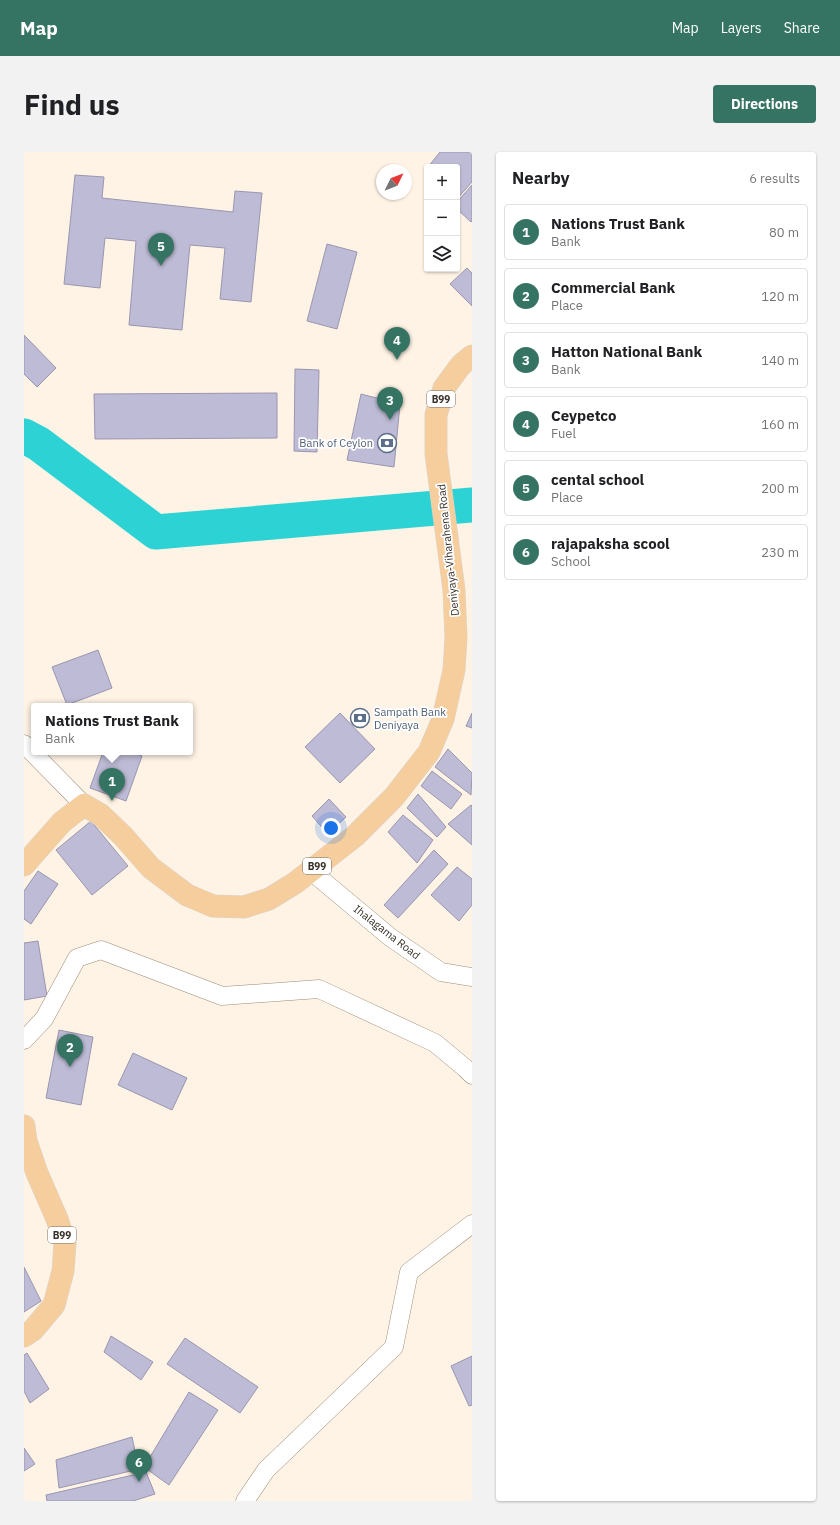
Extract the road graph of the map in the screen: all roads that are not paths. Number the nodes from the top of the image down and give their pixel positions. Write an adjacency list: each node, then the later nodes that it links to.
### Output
1 (472, 356): 5 (main road, Deniyaya-Viharahena Road / B99)
2 (35, 755): 3 (street)
3 (84, 805): 4 (main road); 5 (main road, Deniyaya-Viharahena Road / B99)
4 (24, 865)
5 (311, 871): 6 (street, Ihalagama Road)
6 (472, 977)
7 (24, 1040): 8 (street)
8 (472, 1075)
9 (24, 1126): 11 (main road, B99)
10 (472, 1224): 12 (street)
11 (24, 1336)
12 (245, 1501)

